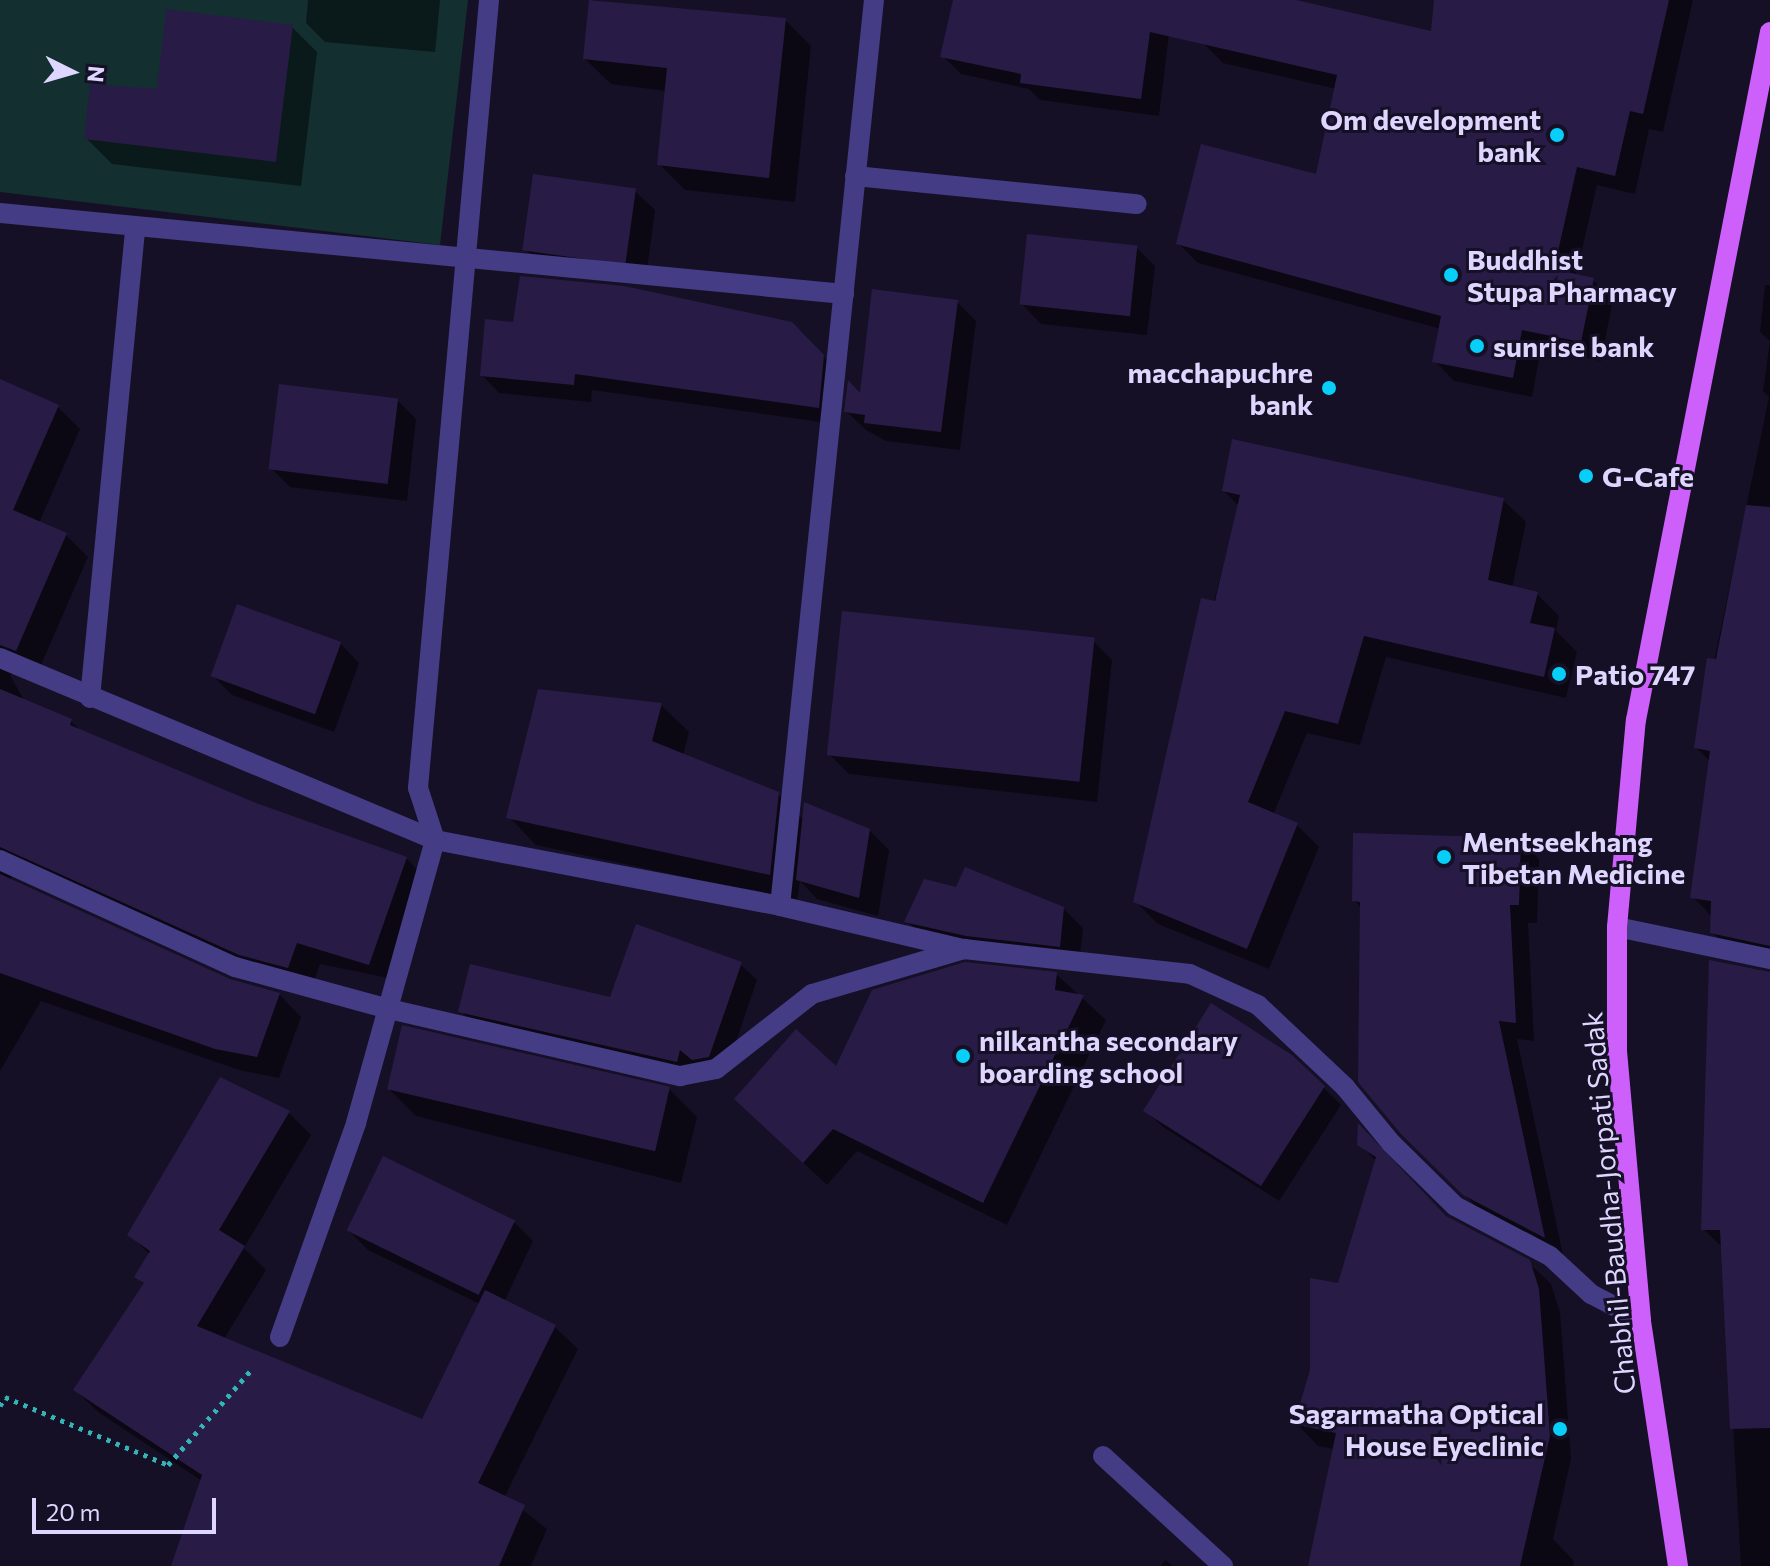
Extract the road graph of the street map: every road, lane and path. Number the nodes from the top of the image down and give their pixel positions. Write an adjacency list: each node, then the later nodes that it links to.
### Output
1 (489, 0): 8 (street)
2 (874, 0): 4 (street)
3 (1770, 32): 15 (main road, Chabhil-Baudha-Jorpati Sadak)
4 (855, 176): 5 (street); 9 (street)
5 (1137, 204)
6 (0, 213): 7 (street)
7 (135, 229): 8 (street); 11 (street)
8 (466, 255): 9 (street); 12 (street)
9 (844, 294): 14 (street)
10 (0, 658): 11 (street)
11 (90, 698): 12 (street)
12 (435, 840): 14 (street); 18 (street)
13 (0, 860): 18 (street)
14 (780, 906): 16 (street)
15 (1617, 927): 17 (street); 19 (main road, Chabhil-Baudha-Jorpati Sadak)
16 (964, 949): 18 (street); 19 (street)
17 (1770, 959)
18 (389, 1009): 20 (street)
19 (1641, 1320): 24 (main road, Chabhil-Baudha-Jorpati Sadak)
20 (280, 1337): 21 (path)
21 (0, 1406)
22 (1103, 1456): 23 (street)
23 (1223, 1566)
24 (1678, 1566)

